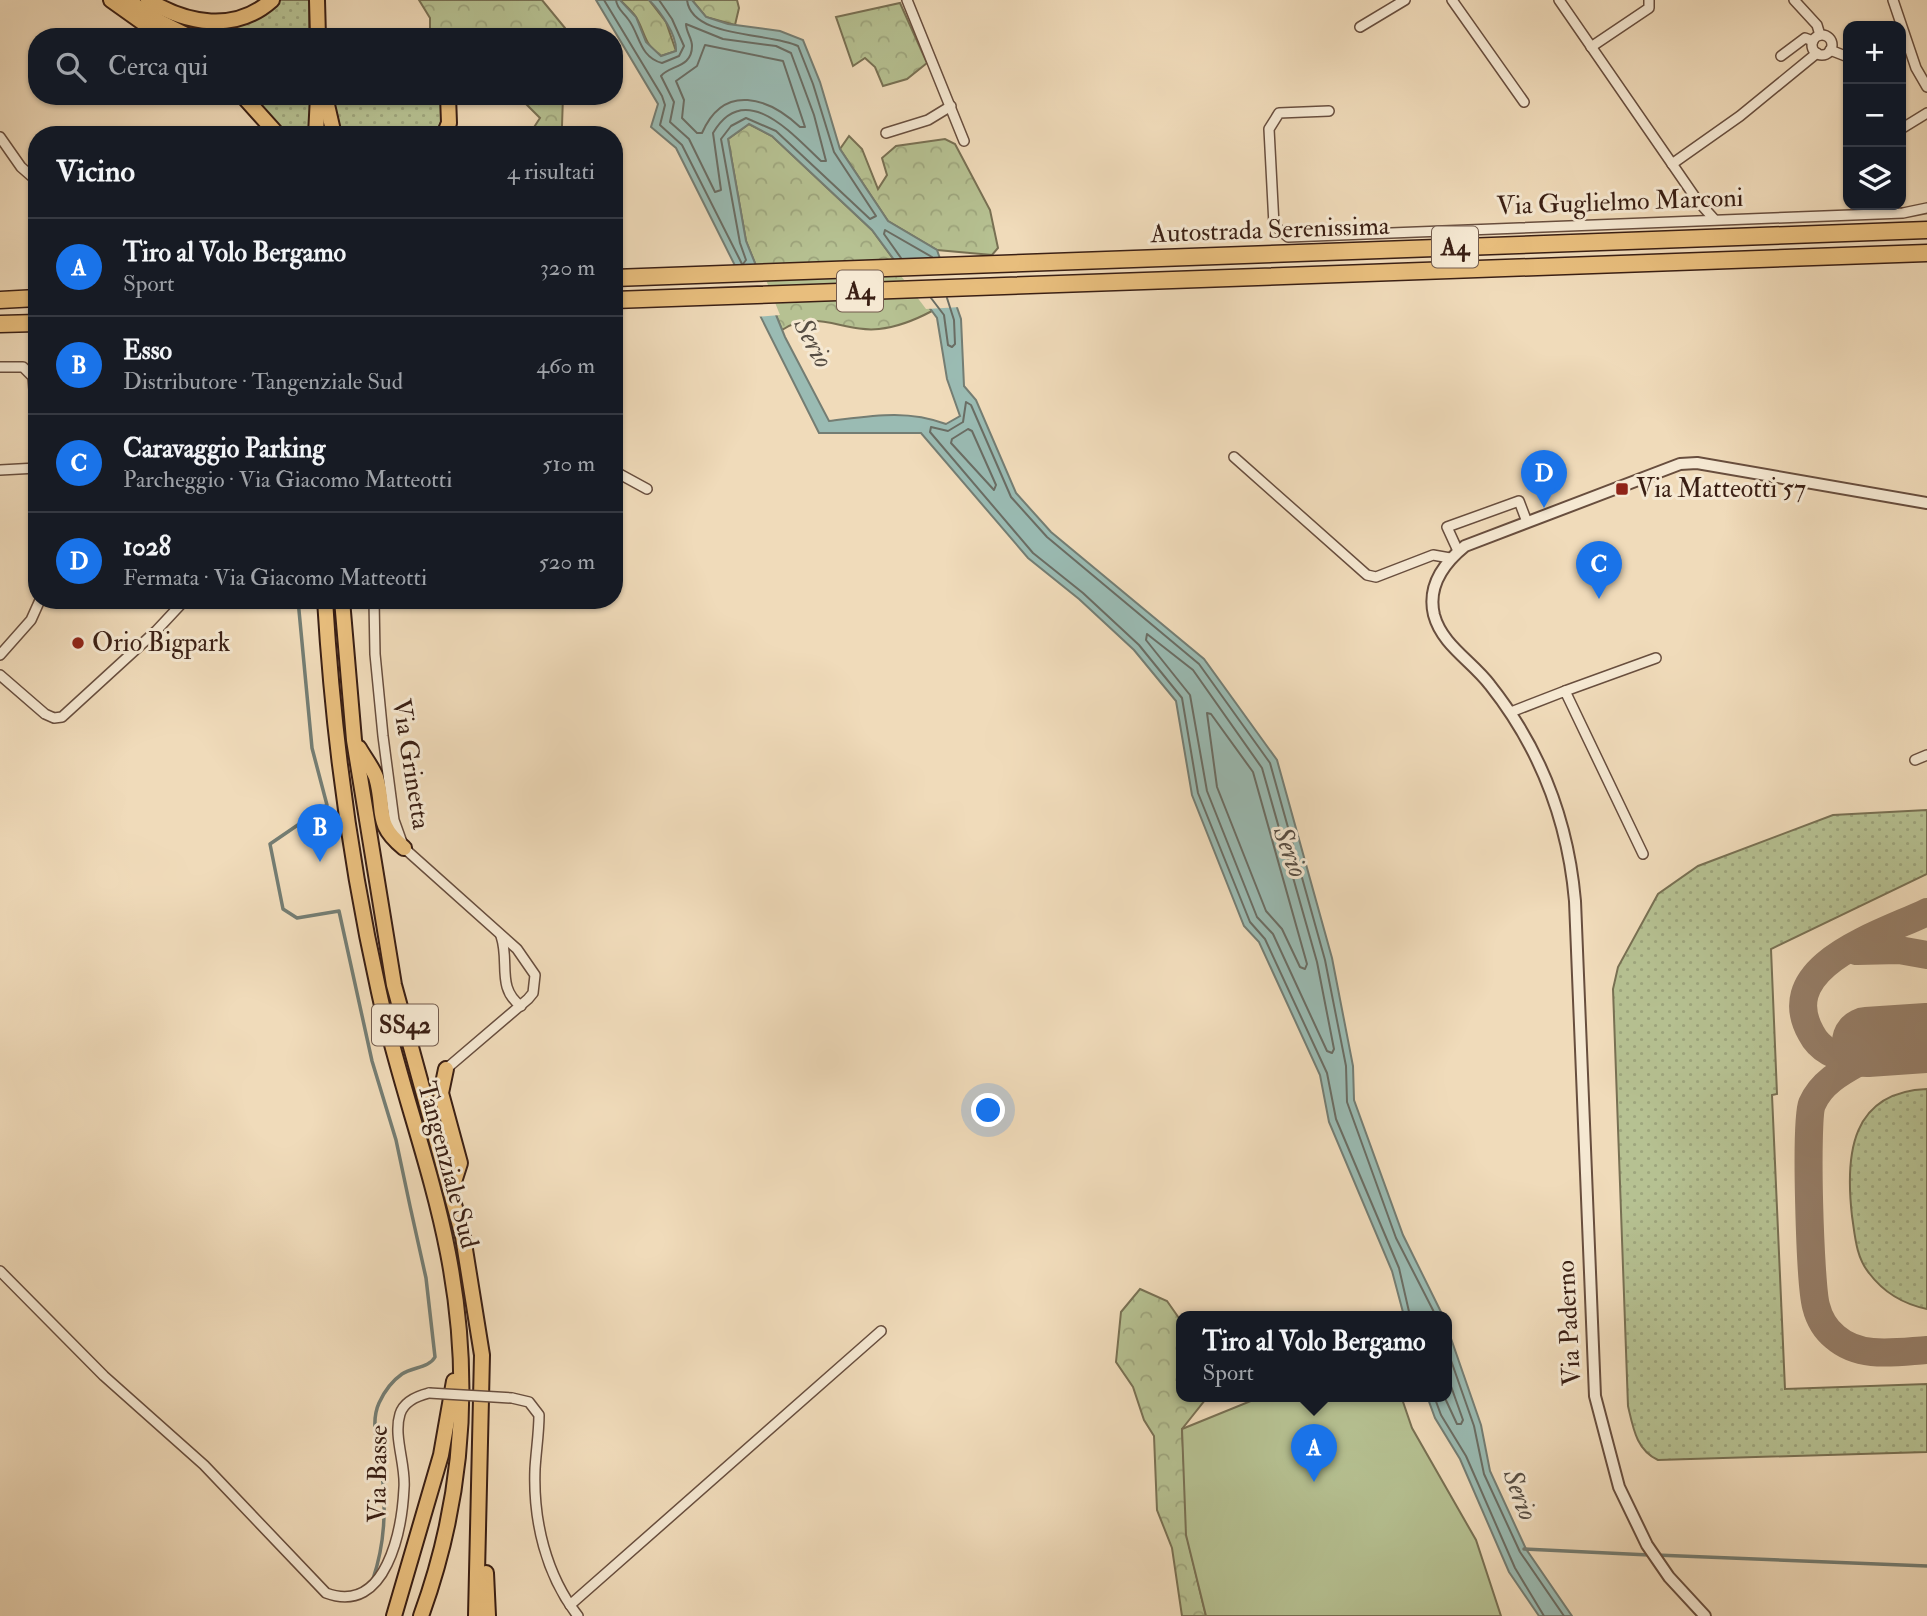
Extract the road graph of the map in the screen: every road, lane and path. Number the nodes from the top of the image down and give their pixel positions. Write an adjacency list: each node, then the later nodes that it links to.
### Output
1 (111, 0): 15 (highway)
2 (127, 0): 16 (highway)
3 (148, 0): 4 (highway)
4 (272, 0)
5 (317, 0): 17 (highway)
6 (906, 0): 32 (street)
7 (1405, 0): 14 (street)
8 (1452, 0): 26 (street)
9 (1559, 0): 20 (street)
10 (1650, 0): 20 (street)
11 (1794, 0): 18 (street)
12 (1897, 1): 13 (street)
13 (1901, 21)
14 (1360, 27)
15 (150, 28)
16 (172, 28)
17 (318, 28)
18 (1816, 38): 21 (street); 22 (street); 24 (street)
19 (1906, 46): 25 (street)
20 (1591, 47): 44 (street)
21 (1830, 50): 22 (street); 23 (street)
22 (1817, 53): 44 (street)
23 (1843, 55)
24 (1781, 56)
25 (1927, 87)
26 (1524, 102)
27 (251, 105): 35 (highway)
28 (320, 105): 36 (highway)
29 (322, 105): 37 (highway)
30 (324, 105): 38 (highway)
31 (449, 105): 39 (highway)
32 (951, 106): 41 (street); 43 (street)
33 (1329, 111): 48 (street, Via Guglielmo Marconi)
34 (1927, 113): 40 (street)
35 (270, 126)
36 (318, 126)
37 (323, 126)
38 (331, 126)
39 (448, 126)
40 (1906, 126)
41 (886, 133)
42 (0, 137): 45 (street)
43 (964, 141)
44 (1672, 164): 46 (street)
45 (28, 173)
46 (1697, 200): 48 (street); 49 (street)
47 (1927, 208): 49 (street, Via Guglielmo Marconi)
48 (1700, 219): 49 (street, Via Guglielmo Marconi)
49 (1714, 219)
50 (1927, 230): 52 (highway, Autostrada Serenissima / A4)
51 (1927, 253): 55 (highway, Autostrada Serenissima / A4)
52 (623, 278)
53 (28, 298): 54 (highway)
54 (0, 300)
55 (623, 300)
56 (28, 323): 57 (highway)
57 (0, 324)
58 (0, 368): 59 (street)
59 (28, 372)
60 (1234, 457): 67 (street)
61 (28, 468): 62 (street)
62 (0, 470)
63 (623, 476): 64 (street)
64 (648, 489)
65 (1927, 503): 66 (street)
66 (1527, 522): 67 (street); 67 (street)
67 (1454, 555): 77 (street, Via Paderno)
68 (36, 609): 73 (street)
69 (177, 609): 75 (street)
70 (326, 609): 89 (highway, Tangenziale Sud / SS42)
71 (343, 609): 78 (highway, Tangenziale Sud / SS42)
72 (374, 609): 81 (street, Via Grinetta)
73 (0, 655)
74 (1656, 658): 76 (street)
75 (0, 675)
76 (1565, 691): 77 (street); 82 (street)
77 (1511, 712): 97 (street, Via Paderno)
78 (354, 740): 81 (highway); 86 (highway, Tangenziale Sud / SS42)
79 (1927, 755): 80 (street)
80 (1915, 760)
81 (404, 848): 83 (street, Via Grinetta)
82 (1643, 854)
83 (500, 934): 84 (street); 84 (street, Via Grinetta)
84 (521, 1006): 85 (street)
85 (446, 1069): 86 (highway)
86 (451, 1191): 90 (highway, Tangenziale Sud / SS42)
87 (0, 1271): 91 (street, Via Basse, bridge)
88 (881, 1331): 91 (street)
89 (463, 1365): 92 (highway); 93 (highway, Tangenziale Sud / SS42)
90 (480, 1446): 94 (highway, SS42); 95 (highway)
91 (570, 1605): 96 (street, Via Basse)
92 (394, 1616)
93 (421, 1616)
94 (476, 1616)
95 (488, 1616)
96 (578, 1616)
97 (1705, 1616)

